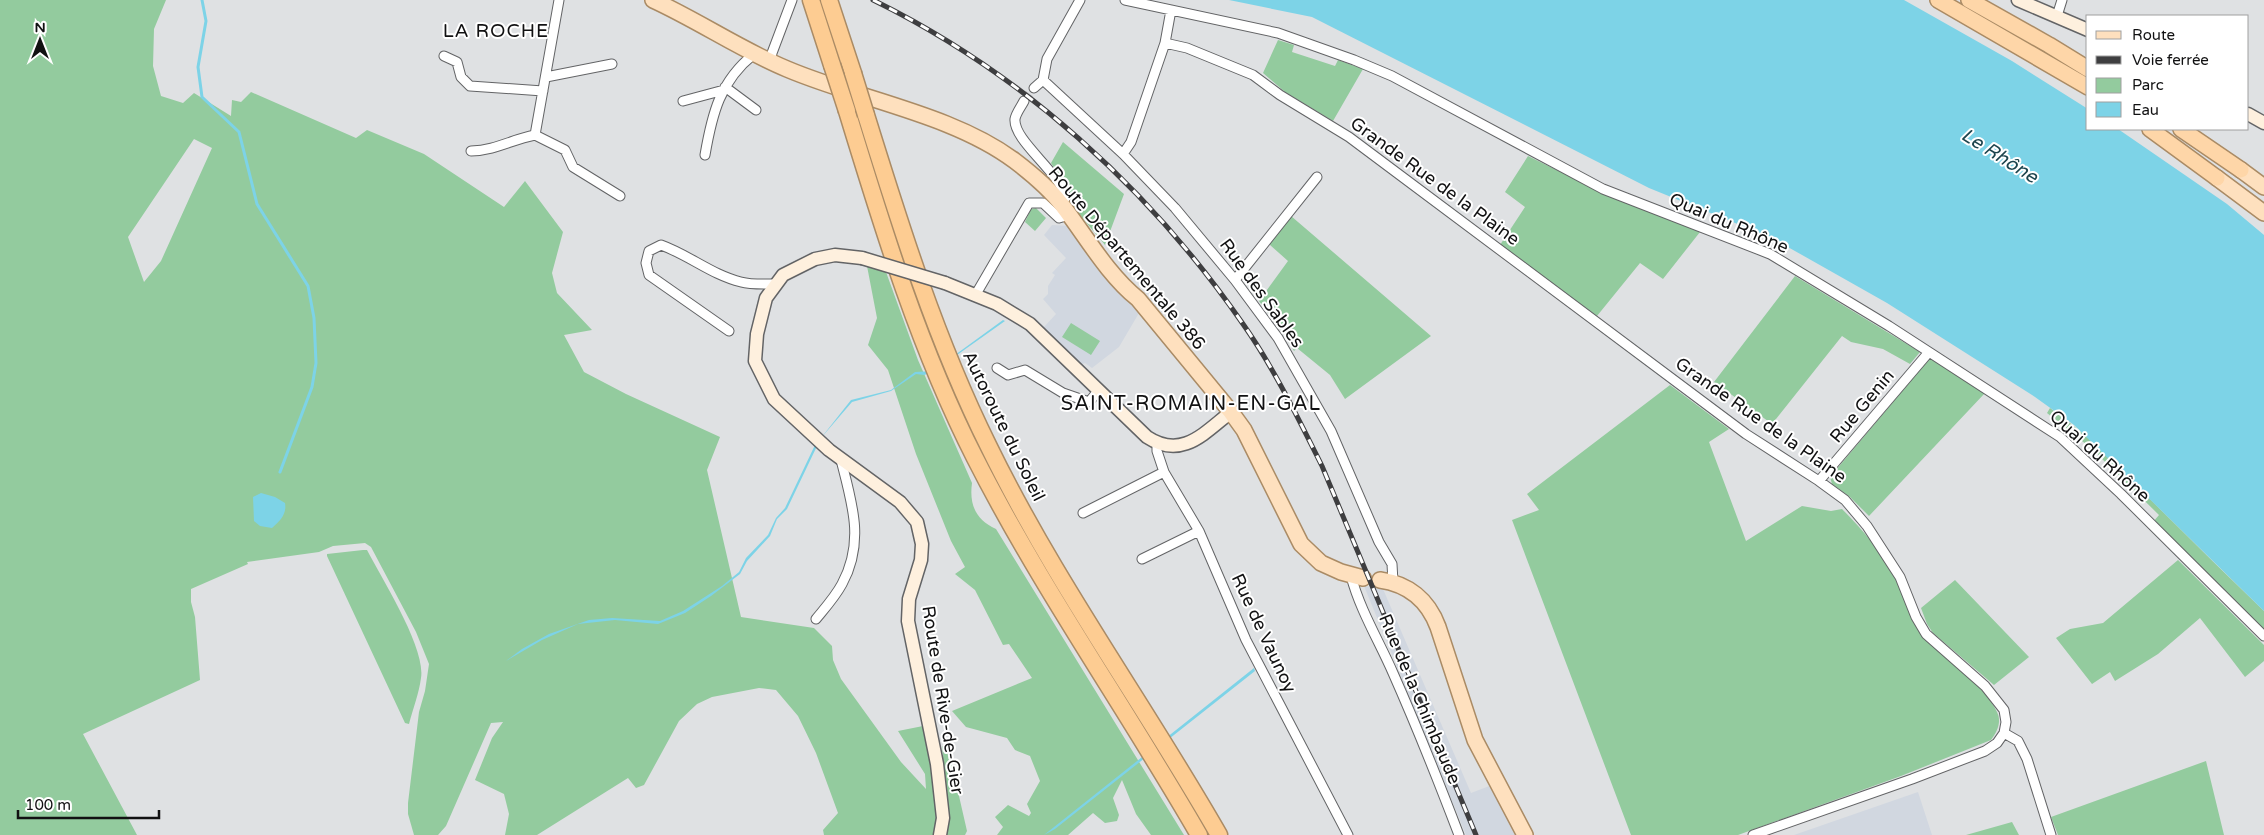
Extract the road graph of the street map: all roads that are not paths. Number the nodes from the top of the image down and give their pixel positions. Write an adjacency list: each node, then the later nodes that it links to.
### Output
1 (559, 0): 21 (street)
2 (653, 0): 16 (main road, Route Départementale 386)
3 (792, 0): 18 (street)
4 (1080, 0): 22 (street)
5 (1125, 0): 12 (street, Quai du Rhône)
6 (1938, 0): 23 (highway)
7 (1969, 0): 20 (highway)
8 (2018, 0): 13 (main road)
9 (2062, 0): 13 (street)
10 (812, 3): 66 (highway, bridge)
11 (831, 6): 67 (highway, Autoroute du Soleil, bridge)
12 (1171, 10): 15 (street); 49 (street, Quai du Rhône)
13 (2057, 16): 14 (main road)
14 (2086, 29)
15 (1165, 43): 36 (street); 56 (street, Grande Rue de la Plaine)
16 (754, 54): 18 (main road, Route Départementale 386); 25 (street)
17 (444, 56): 26 (street)
18 (769, 61): 43 (main road, Route Départementale 386)
19 (612, 64): 21 (street)
20 (2086, 68)
21 (546, 77): 26 (street)
22 (1043, 80): 24 (street); 36 (street, Rue des Sables)
23 (2086, 86)
24 (1034, 88)
25 (724, 89): 27 (street); 29 (street); 37 (street)
26 (543, 91): 34 (street)
27 (683, 101)
28 (1024, 101): 43 (street)
29 (756, 110)
30 (2249, 115): 31 (main road)
31 (2264, 123)
32 (2151, 130): 40 (highway)
33 (2182, 130): 38 (highway)
34 (534, 135): 35 (street); 42 (street)
35 (471, 151)
36 (1123, 154): 45 (street, Rue des Sables)
37 (705, 155)
38 (2241, 170): 41 (main road)
39 (1317, 177): 45 (street)
40 (2217, 178): 44 (main road)
41 (2264, 187)
42 (620, 196)
43 (1065, 209): 47 (street); 52 (main road, Route Départementale 386)
44 (2264, 213)
45 (1235, 280): 61 (street, Rue des Sables)
46 (776, 284): 47 (main road, Route de Rive-de-Gier, bridge); 48 (street); 54 (main road, Route de Rive-de-Gier)
47 (976, 294): 51 (main road, Route de Rive-de-Gier)
48 (730, 332)
49 (1929, 352): 56 (street, Rue Genin); 63 (street, Quai du Rhône)
50 (996, 368): 51 (street)
51 (1099, 390): 53 (main road, Route de Rive-de-Gier)
52 (1231, 412): 53 (main road); 60 (main road, Route Départementale 386)
53 (1157, 443): 55 (street, Rue de Vaunoy)
54 (841, 460): 62 (street); 65 (main road, Route de Rive-de-Gier)
55 (1164, 472): 57 (street); 58 (street, Rue de Vaunoy)
56 (1819, 481): 64 (street, Grande Rue de la Plaine)
57 (1083, 513)
58 (1199, 531): 59 (street); 68 (street, Rue de Vaunoy)
59 (1142, 559)
60 (1357, 577): 69 (street, Rue de la Chimbaude)
61 (1386, 581): 70 (main road)
62 (816, 619)
63 (2264, 636)
64 (2004, 733): 71 (street); 72 (street)
65 (940, 835)
66 (1199, 835)
67 (1219, 835)
68 (1348, 835)
69 (1459, 835)
70 (1525, 835)
71 (1753, 835)
72 (2051, 835)

